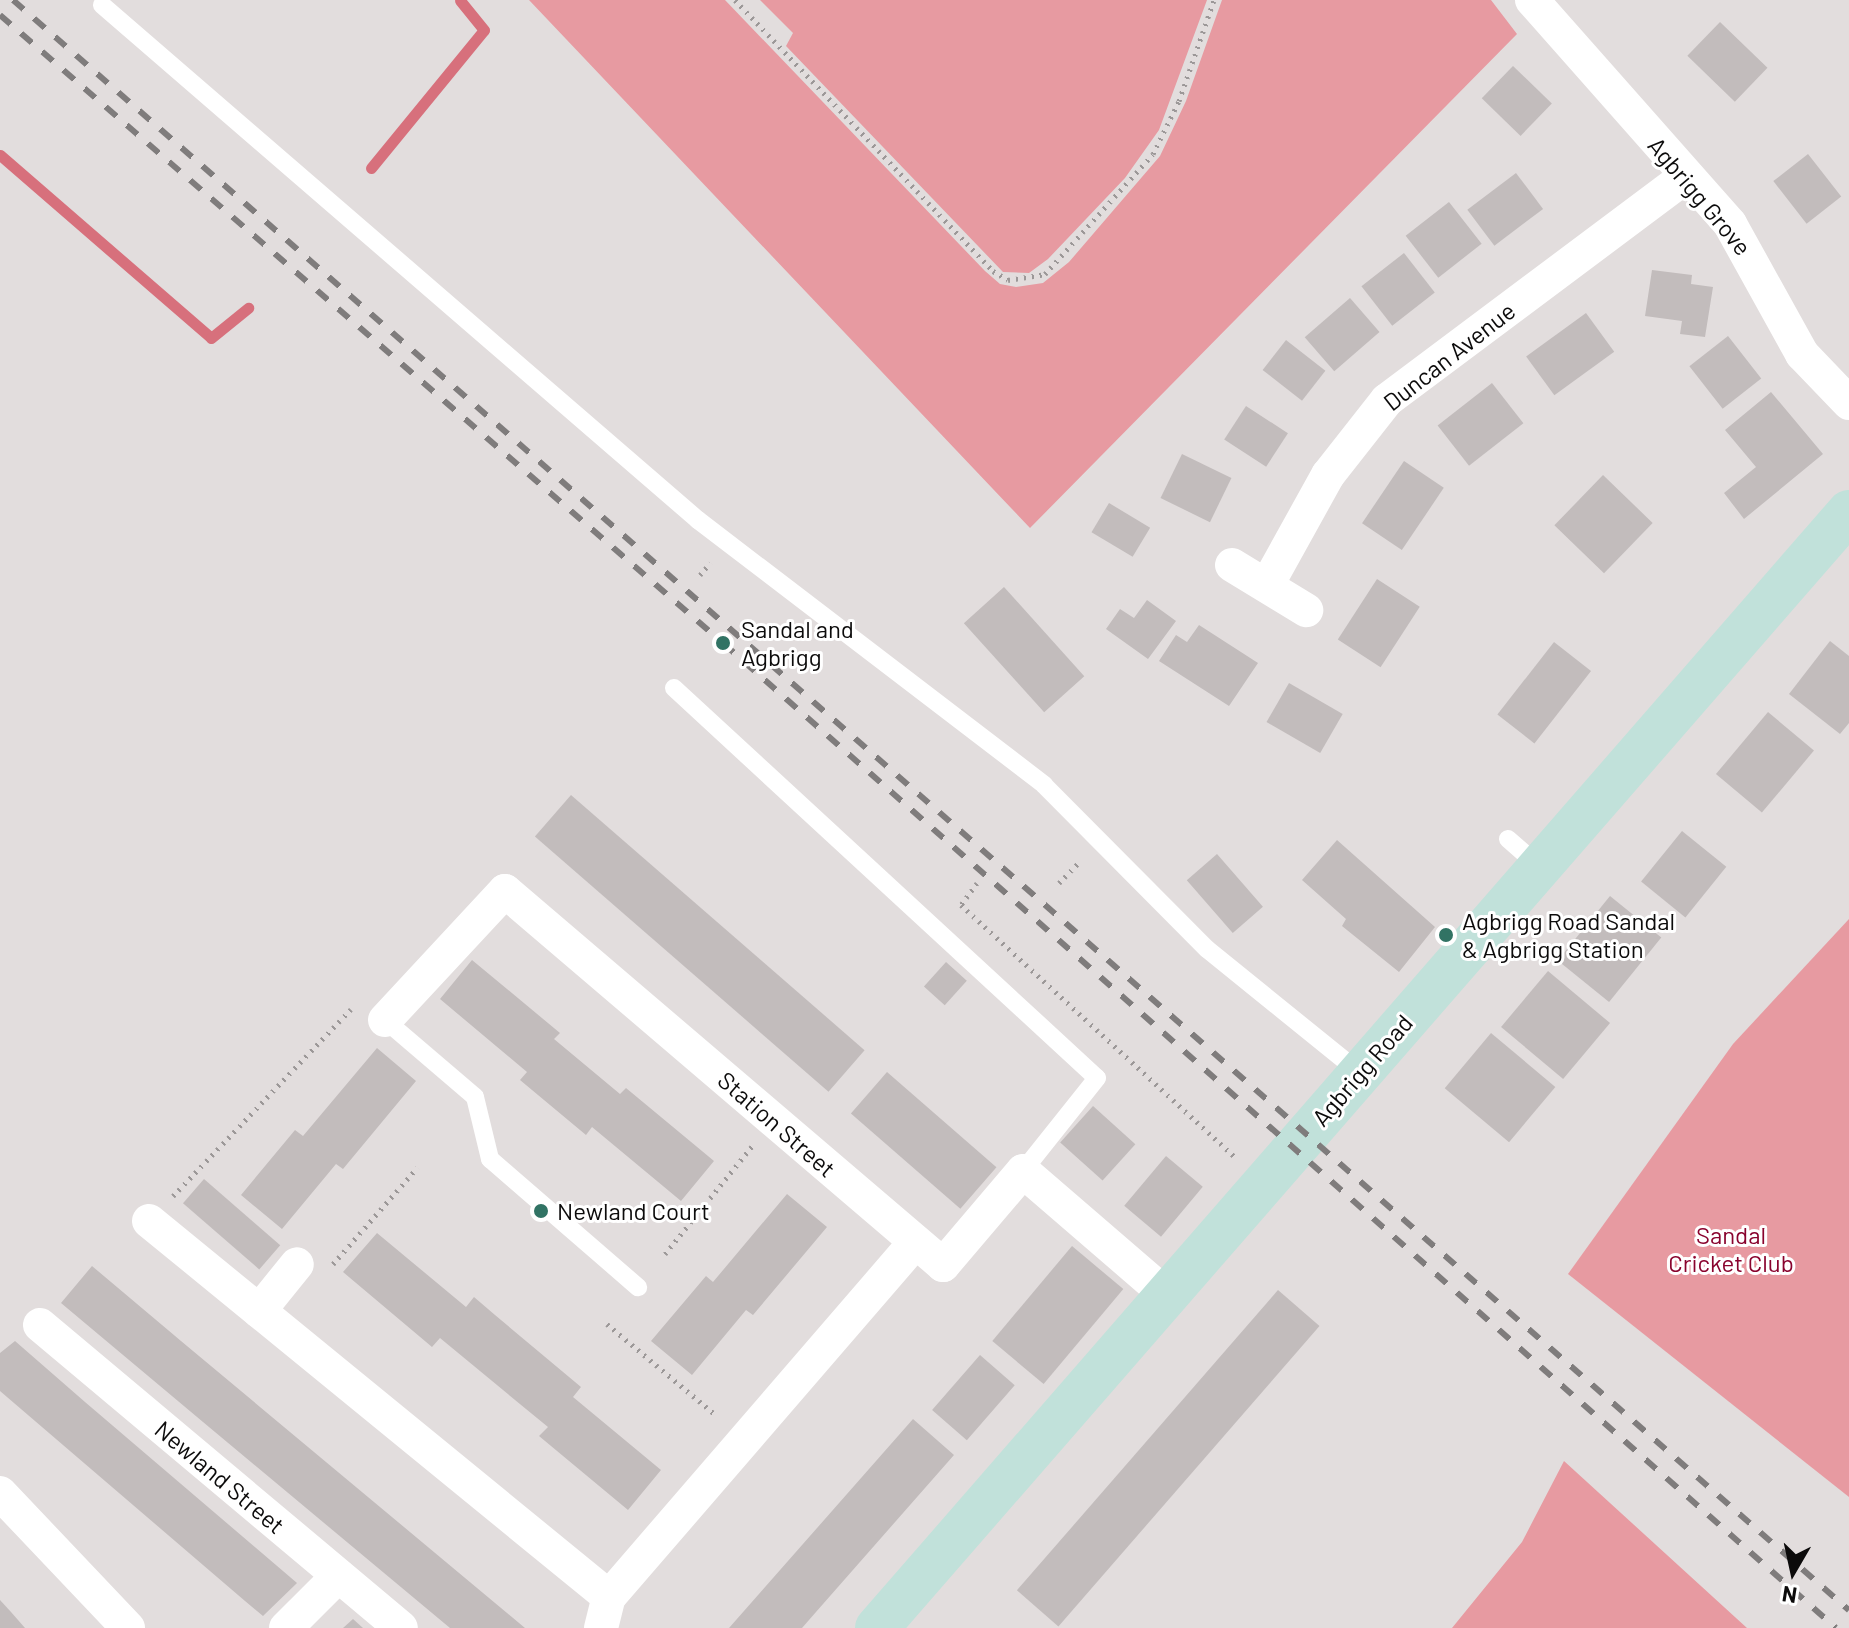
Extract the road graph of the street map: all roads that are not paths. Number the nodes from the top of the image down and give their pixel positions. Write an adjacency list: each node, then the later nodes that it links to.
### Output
1 (1532, 0): 3 (street, Agbrigg Grove)
2 (102, 5): 11 (lane)
3 (1685, 177): 4 (street, Agbrigg Grove); 7 (street, Duncan Avenue)
4 (1849, 403)
5 (1849, 512): 11 (main road, Agbrigg Road)
6 (1232, 565): 7 (street)
7 (1267, 585): 8 (street)
8 (1306, 610)
9 (674, 688): 12 (lane)
10 (385, 1020): 14 (street, Station Street); 16 (lane)
11 (1359, 1072): 17 (main road, Agbrigg Road)
12 (1023, 1171): 14 (street, Station Street); 17 (street)
13 (149, 1221): 18 (street)
14 (915, 1242): 22 (street)
15 (297, 1264): 18 (street)
16 (638, 1287)
17 (1169, 1297): 26 (main road, Agbrigg Road)
18 (259, 1311): 22 (street)
19 (40, 1325): 21 (street, Newland Street)
20 (0, 1493): 23 (street)
21 (338, 1576): 24 (street); 25 (street, Newland Street)
22 (605, 1612)
23 (128, 1628)
24 (286, 1628)
25 (401, 1628)
26 (877, 1628)

